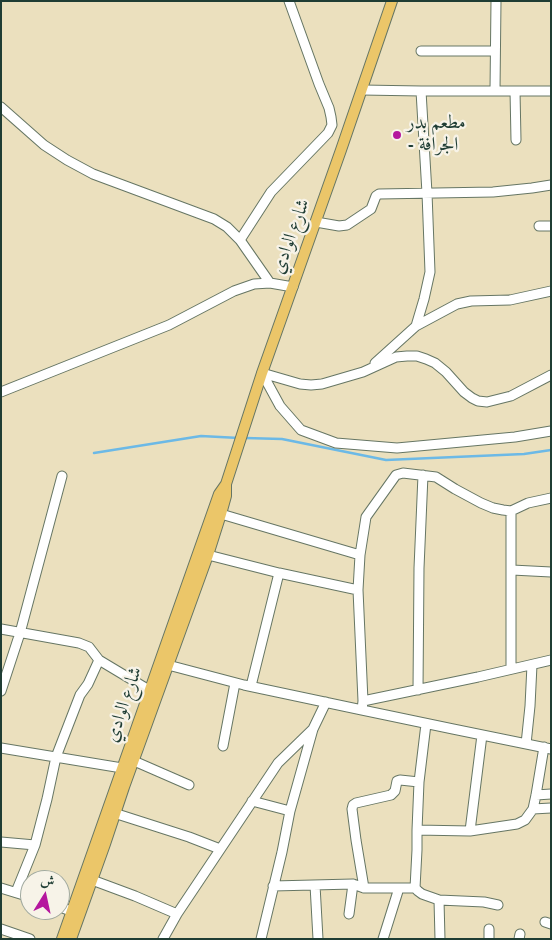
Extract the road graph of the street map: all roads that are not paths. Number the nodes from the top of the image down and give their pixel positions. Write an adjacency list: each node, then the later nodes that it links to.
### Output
1 (289, 1): 18 (street)
2 (392, 1): 6 (main road, شارع الوادي)
3 (496, 1): 5 (street)
4 (421, 51): 5 (street)
5 (495, 51): 7 (street)
6 (362, 90): 8 (street); 15 (main road, شارع الوادي)
7 (495, 90): 8 (street); 9 (street)
8 (421, 91): 14 (street)
9 (515, 91): 10 (street); 12 (street)
10 (551, 91)
11 (1, 107): 18 (street)
12 (516, 140)
13 (551, 185): 14 (street)
14 (427, 193): 15 (street); 22 (street)
15 (316, 222): 20 (main road, شارع الوادي)
16 (539, 226): 17 (street)
17 (551, 226)
18 (240, 240): 19 (street)
19 (270, 283): 20 (street); 26 (street)
20 (293, 287): 24 (main road, شارع الوادي)
21 (551, 291): 22 (street)
22 (416, 326): 23 (street)
23 (362, 372): 24 (street); 25 (street)
24 (262, 373): 27 (street); 30 (main road, شارع الوادي)
25 (551, 375)
26 (1, 392)
27 (551, 431)
28 (423, 475): 32 (street); 35 (street); 51 (street)
29 (62, 476): 41 (street)
30 (226, 484): 33 (main road, شارع الوادي); 50 (main road, شارع الوادي)
31 (551, 498): 32 (street)
32 (511, 511): 36 (street)
33 (221, 514): 34 (main road, شارع الوادي); 35 (street)
34 (208, 555): 38 (street); 44 (main road, شارع الوادي)
35 (360, 555): 39 (street)
36 (512, 570): 37 (street); 46 (street)
37 (551, 572)
38 (279, 573): 39 (street); 49 (street)
39 (358, 590): 54 (street)
40 (1, 629): 41 (street)
41 (20, 632): 42 (street); 47 (street)
42 (99, 660): 50 (street); 62 (street)
43 (551, 660): 45 (street)
44 (168, 665): 48 (street); 63 (main road, شارع الوادي)
45 (532, 665): 46 (street); 58 (street)
46 (512, 669): 51 (street)
47 (4, 673): 52 (street)
48 (235, 683): 49 (street); 59 (street)
49 (251, 686): 53 (street)
50 (149, 690): 64 (main road, شارع الوادي)
51 (418, 690): 54 (street)
52 (1, 691)
53 (326, 702): 54 (street); 56 (street)
54 (363, 705): 55 (street)
55 (426, 724): 57 (street); 65 (street)
56 (314, 729): 69 (street); 72 (street)
57 (482, 735): 58 (street); 75 (street)
58 (526, 744): 61 (street)
59 (223, 746)
60 (1, 748): 62 (street)
61 (547, 748): 68 (street)
62 (56, 757): 64 (street); 77 (street)
63 (134, 761): 66 (street); 73 (main road, شارع الوادي)
64 (122, 768): 91 (main road, شارع الوادي)
65 (420, 782): 74 (street); 84 (street)
66 (189, 785)
67 (551, 794): 68 (street)
68 (536, 795): 71 (street)
69 (252, 801): 72 (street); 78 (street)
70 (551, 808): 71 (street)
71 (533, 809): 75 (street)
72 (290, 811): 81 (street)
73 (114, 813): 78 (street); 79 (main road, شارع الوادي)
74 (417, 830): 75 (street); 86 (street)
75 (470, 831)
76 (1, 842): 77 (street)
77 (35, 845): 87 (street)
78 (220, 849): 92 (street)
79 (92, 880): 92 (street); 98 (main road, شارع الوادي)
80 (353, 884): 82 (street); 84 (street); 93 (street)
81 (273, 886): 82 (street); 100 (street)
82 (315, 886): 101 (street)
83 (1, 888): 87 (street)
84 (364, 888): 85 (street)
85 (399, 888): 86 (street); 102 (street)
86 (415, 888): 89 (street)
87 (16, 892): 88 (street)
88 (20, 893)
89 (439, 900): 90 (street); 103 (street)
90 (498, 905)
91 (71, 911): 97 (main road, شارع الوادي)
92 (177, 914): 99 (street)
93 (349, 914)
94 (1, 929): 96 (street)
95 (489, 929): 104 (street)
96 (30, 939)
97 (62, 939)
98 (71, 939)
99 (163, 939)
100 (261, 939)
101 (318, 939)
102 (383, 939)
103 (440, 939)
104 (489, 939)

